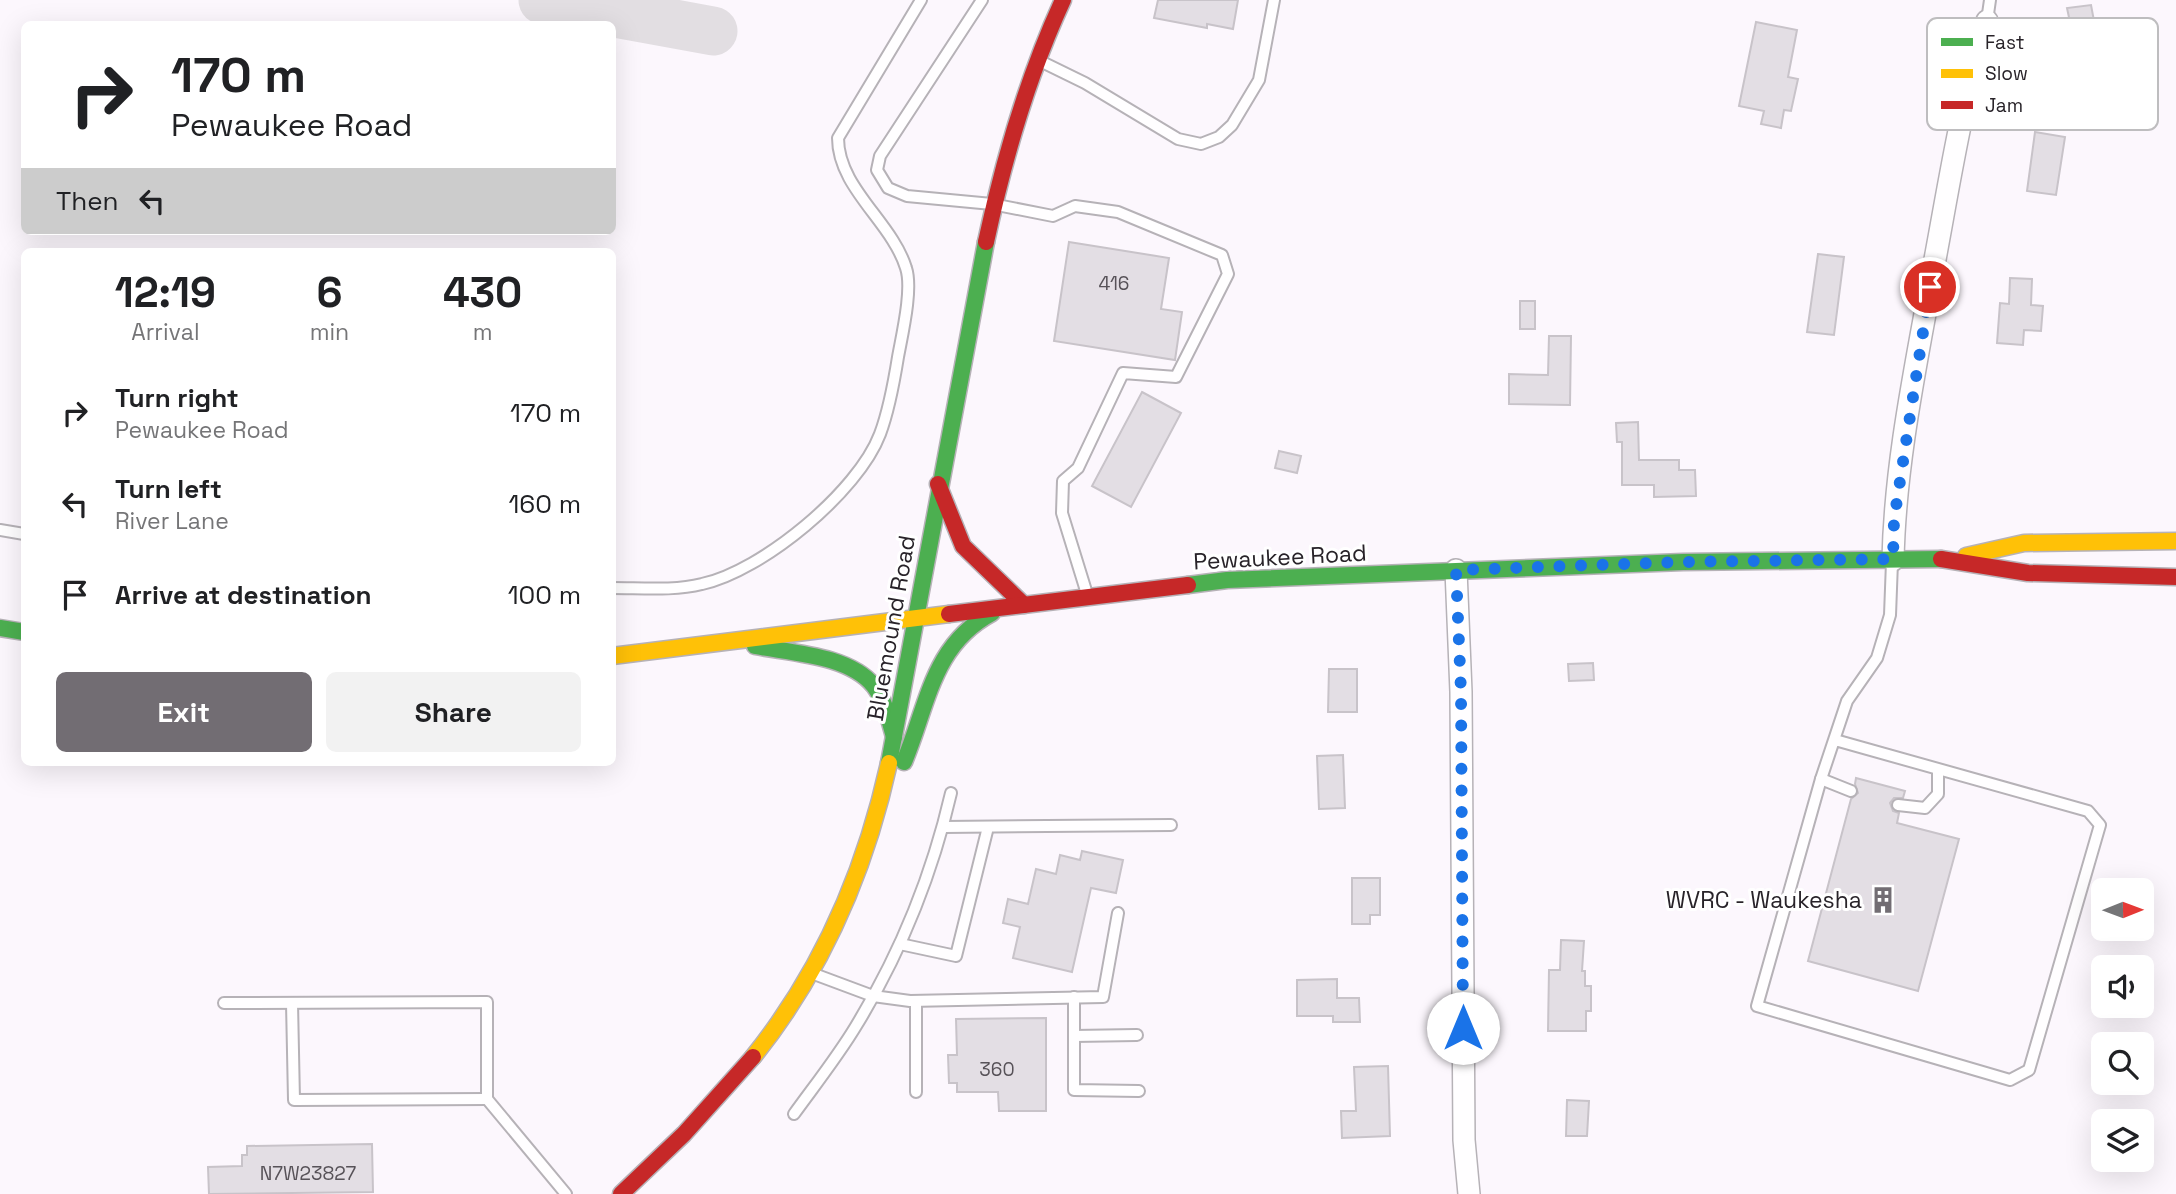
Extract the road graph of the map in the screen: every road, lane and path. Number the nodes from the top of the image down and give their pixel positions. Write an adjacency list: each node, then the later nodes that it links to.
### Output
1 (921, 0): 16 (lane)
2 (982, 0): 7 (lane)
3 (1063, 0): 5 (main road, Bluemound Road)
4 (1274, 0): 5 (lane)
5 (1036, 59): 7 (main road, Bluemound Road)
6 (1959, 130): 12 (street)
7 (992, 204): 8 (main road, Bluemound Road); 17 (lane)
8 (938, 484): 18 (main road); 19 (main road, Bluemound Road)
9 (0, 530): 10 (lane)
10 (21, 534)
11 (2176, 541): 13 (main road, Pewaukee Road)
12 (1893, 559): 13 (main road, Pewaukee Road); 14 (main road, Pewaukee Road); 25 (lane)
13 (1954, 559): 15 (main road, Pewaukee Road)
14 (1456, 570): 17 (main road, Pewaukee Road); 51 (street)
15 (2176, 577)
16 (616, 588)
17 (1088, 597): 18 (main road, Pewaukee Road)
18 (1017, 606): 19 (main road, Pewaukee Road); 30 (main road)
19 (916, 618): 22 (main road, Pewaukee Road); 24 (main road, Bluemound Road)
20 (0, 628): 21 (main road)
21 (21, 632)
22 (735, 642): 23 (main road, Pewaukee Road); 24 (main road)
23 (616, 656)
24 (894, 739): 30 (main road, Bluemound Road)
25 (1835, 740): 26 (lane); 27 (lane)
26 (1938, 770): 27 (lane); 31 (lane)
27 (1821, 779): 28 (lane)
28 (1851, 791)
29 (951, 793): 33 (lane)
30 (881, 795): 37 (main road, Bluemound Road)
31 (1898, 805)
32 (1171, 825): 34 (lane)
33 (944, 827): 34 (lane); 36 (lane)
34 (988, 827): 36 (lane)
35 (1118, 913): 39 (lane)
36 (900, 944): 38 (lane)
37 (812, 973): 38 (lane); 50 (main road, Bluemound Road)
38 (873, 996): 40 (lane); 48 (lane)
39 (1074, 997): 40 (lane); 44 (lane)
40 (916, 1001): 46 (lane)
41 (223, 1003): 42 (lane)
42 (292, 1003): 47 (lane); 47 (lane)
43 (1137, 1035): 44 (lane)
44 (1074, 1036): 45 (lane)
45 (1139, 1091)
46 (916, 1092)
47 (487, 1099): 49 (lane)
48 (794, 1114)
49 (566, 1194)
50 (621, 1194)
51 (1469, 1194)

